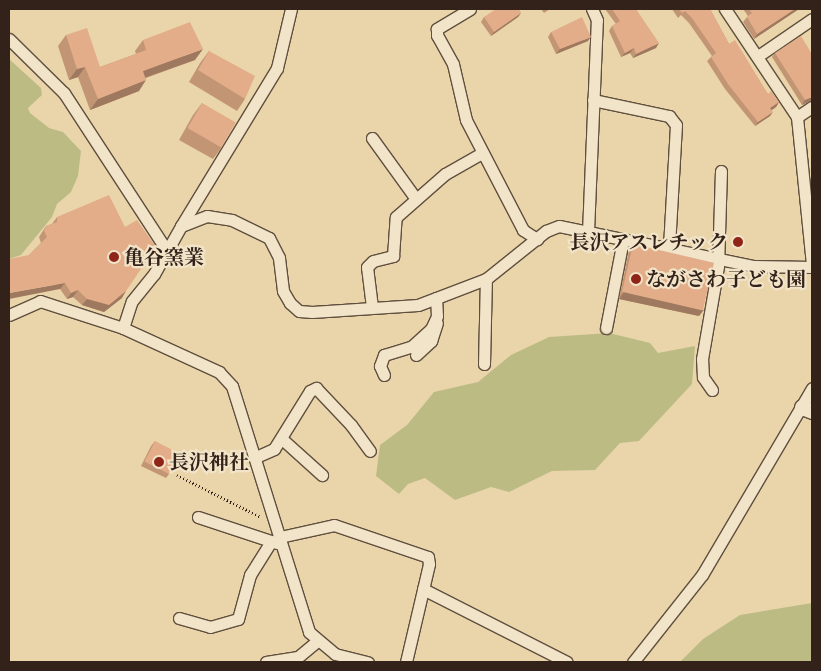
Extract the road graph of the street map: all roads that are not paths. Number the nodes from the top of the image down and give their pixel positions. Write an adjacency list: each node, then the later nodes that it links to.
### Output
1 (291, 9): 17 (street)
2 (470, 9): 13 (street)
3 (592, 9): 8 (street)
4 (725, 9): 7 (street)
5 (812, 19): 7 (street)
6 (9, 39): 22 (street)
7 (758, 56): 10 (street)
8 (593, 100): 18 (street); 21 (street)
9 (812, 107): 10 (street)
10 (798, 117): 12 (street)
11 (372, 138): 15 (street)
12 (807, 143): 16 (street)
13 (482, 153): 15 (street); 19 (street)
14 (721, 171): 23 (street)
15 (416, 198): 27 (street)
16 (810, 220): 24 (street)
17 (181, 226): 22 (street); 27 (street)
18 (588, 232): 19 (street); 20 (street)
19 (537, 239): 25 (street)
20 (623, 240): 21 (street); 31 (street)
21 (669, 248): 23 (street)
22 (167, 251): 30 (street)
23 (716, 258): 24 (street); 36 (street)
24 (812, 265)
25 (486, 279): 26 (street); 33 (street)
26 (436, 298): 27 (street); 29 (street)
27 (372, 307)
28 (9, 315): 30 (street)
29 (437, 316): 32 (street); 34 (street)
30 (122, 328): 40 (street)
31 (606, 328)
32 (416, 355)
33 (484, 364)
34 (384, 375)
35 (812, 388): 37 (street)
36 (712, 390)
37 (807, 409): 51 (street)
38 (282, 439): 39 (street); 40 (street); 41 (street)
39 (370, 451)
40 (256, 457): 43 (street)
41 (322, 475)
42 (198, 517): 43 (street)
43 (278, 541): 44 (street); 45 (street); 46 (street)
44 (423, 589): 49 (street); 50 (street)
45 (179, 618)
46 (317, 641): 47 (street); 48 (street)
47 (266, 662)
48 (368, 662)
49 (406, 662)
50 (568, 662)
51 (633, 662)

